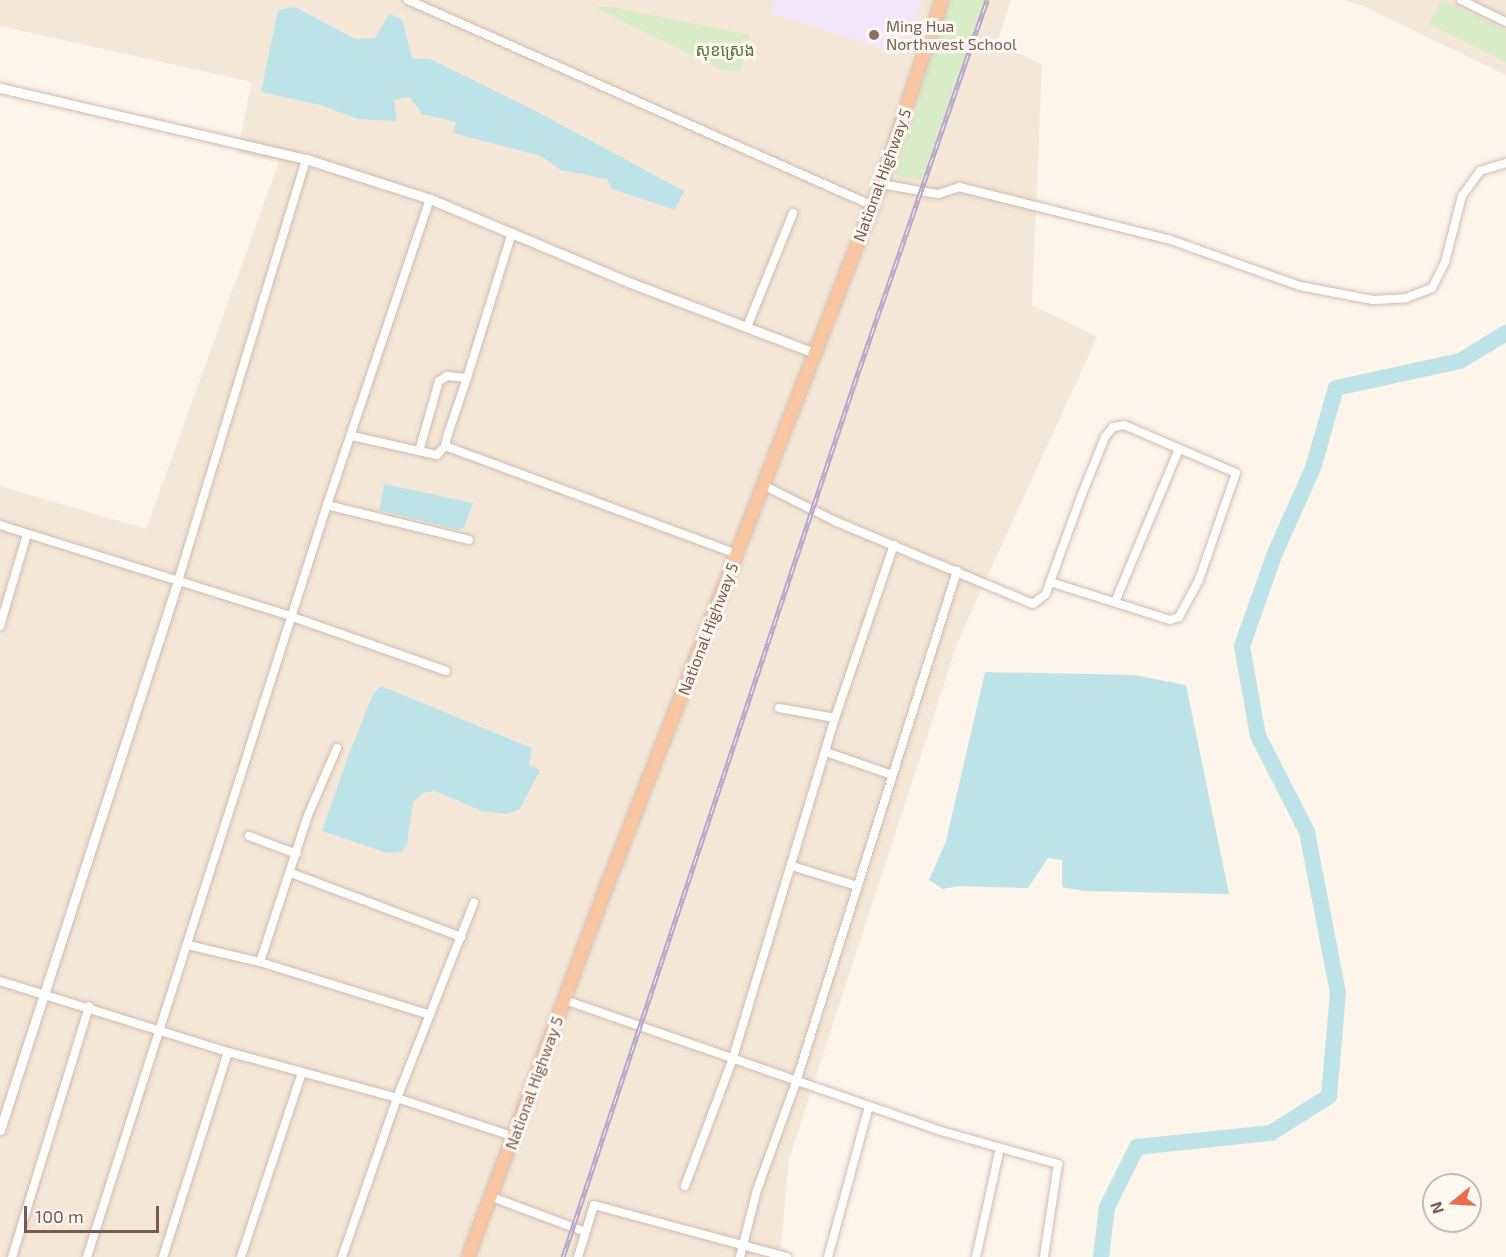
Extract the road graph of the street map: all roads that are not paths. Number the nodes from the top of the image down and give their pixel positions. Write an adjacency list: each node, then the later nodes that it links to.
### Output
1 (408, 0): 10 (street)
2 (942, 0): 8 (highway, National Highway 5)
3 (1461, 0): 4 (street)
4 (1506, 22)
5 (0, 88): 6 (street)
6 (306, 159): 9 (street); 28 (street)
7 (1506, 163): 8 (street)
8 (881, 184): 10 (highway, National Highway 5)
9 (430, 199): 12 (street); 16 (street)
10 (871, 204): 14 (highway, National Highway 5)
11 (793, 213): 13 (street)
12 (512, 233): 13 (street); 15 (street)
13 (747, 327): 14 (street)
14 (814, 353): 20 (highway, National Highway 5)
15 (467, 378): 17 (street); 19 (street)
16 (352, 436): 19 (street); 21 (street)
17 (445, 446): 19 (street); 26 (street)
18 (1179, 449): 29 (street); 30 (street); 30 (street)
19 (419, 451)
20 (763, 485): 25 (street); 26 (highway, National Highway 5)
21 (327, 505): 24 (street); 31 (street)
22 (0, 525): 23 (street)
23 (27, 534): 28 (street); 32 (street)
24 (469, 540)
25 (894, 545): 27 (street); 35 (street)
26 (737, 554): 50 (highway, National Highway 5)
27 (957, 572): 29 (street); 38 (street)
28 (178, 581): 31 (street); 49 (street)
29 (1050, 582): 30 (street)
30 (1115, 602)
31 (293, 617): 33 (street); 46 (street)
32 (0, 626)
33 (446, 671)
34 (779, 708): 35 (street)
35 (835, 718): 37 (street)
36 (337, 748): 40 (street)
37 (826, 752): 38 (street); 41 (street)
38 (892, 775): 43 (street)
39 (249, 836): 40 (street)
40 (297, 854): 42 (street)
41 (792, 866): 43 (street); 55 (street)
42 (291, 873): 45 (street); 47 (street)
43 (858, 886): 57 (street)
44 (474, 903): 45 (street)
45 (461, 937): 52 (street)
46 (188, 945): 47 (street); 53 (street)
47 (260, 962): 52 (street)
48 (0, 981): 49 (street)
49 (42, 993): 51 (street); 60 (street)
50 (565, 1000): 55 (street); 61 (highway, National Highway 5)
51 (89, 1008): 53 (street); 67 (street)
52 (430, 1015): 58 (street)
53 (160, 1030): 54 (street); 68 (street)
54 (228, 1052): 56 (street); 69 (street)
55 (732, 1061): 57 (street); 63 (street)
56 (302, 1073): 58 (street); 70 (street)
57 (796, 1082): 59 (street); 66 (street)
58 (397, 1098): 61 (street); 71 (street)
59 (869, 1106): 62 (street); 76 (street)
60 (0, 1130)
61 (515, 1137): 64 (highway, National Highway 5)
62 (1000, 1148): 77 (street); 78 (street)
63 (685, 1186)
64 (492, 1197): 65 (street); 72 (highway, National Highway 5)
65 (583, 1231): 66 (street); 73 (street)
66 (742, 1246): 74 (street); 75 (street)
67 (12, 1257)
68 (87, 1257)
69 (163, 1257)
70 (242, 1257)
71 (342, 1257)
72 (468, 1257)
73 (578, 1257)
74 (740, 1257)
75 (787, 1257)
76 (828, 1257)
77 (976, 1257)
78 (1044, 1257)

